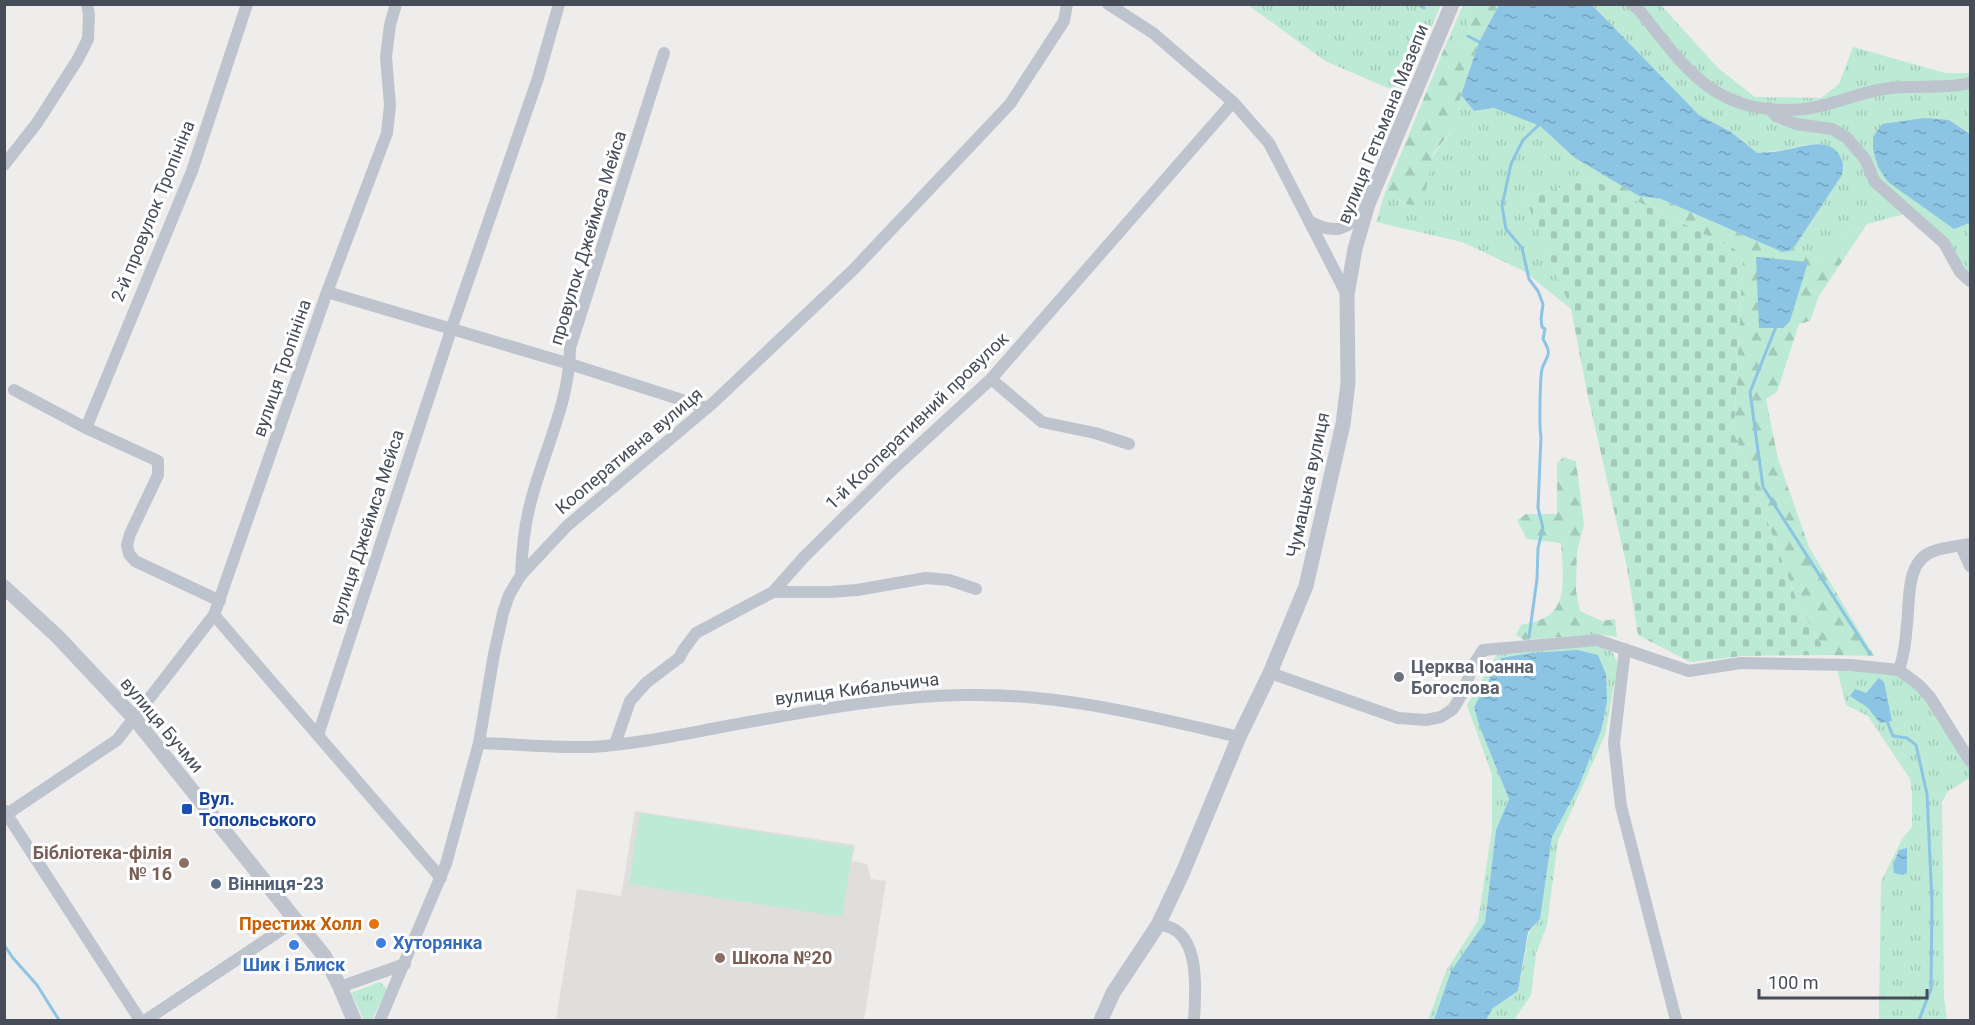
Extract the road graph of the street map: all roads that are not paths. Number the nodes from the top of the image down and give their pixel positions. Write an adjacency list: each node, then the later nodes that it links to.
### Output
1 (87, 4): 13 (street)
2 (247, 4): 24 (street, 2-й провулок Тропініна)
3 (396, 4): 17 (street, вулиця Тропініна)
4 (559, 4): 19 (street, вулиця Джеймса Мейса)
5 (1067, 4): 23 (street, Кооперативна вулиця)
6 (1108, 4): 11 (street, Чумацька вулиця)
7 (1452, 4): 14 (street, вулиця Гетьмана Мазепи)
8 (1632, 4): 12 (street)
9 (664, 53): 20 (street, провулок Джеймса Мейса)
10 (1971, 82): 12 (street)
11 (1233, 102): 15 (street, Чумацька вулиця); 21 (street, 1-й Кооперативний провулок)
12 (1769, 108): 16 (street)
13 (4, 165)
14 (1368, 204): 15 (street); 18 (street, вулиця Гетьмана Мазепи)
15 (1308, 220): 18 (street, Чумацька вулиця)
16 (1971, 281)
17 (327, 292): 19 (street); 32 (street, вулиця Тропініна)
18 (1347, 295): 36 (street, Чумацька вулиця)
19 (451, 330): 20 (street); 38 (street, вулиця Джеймса Мейса)
20 (570, 364): 23 (street); 28 (street, провулок Джеймса Мейса)
21 (991, 379): 25 (street); 31 (street, 1-й Кооперативний провулок)
22 (14, 390): 24 (street)
23 (707, 408): 28 (street, Кооперативна вулиця)
24 (86, 428): 32 (street)
25 (1129, 444)
26 (1966, 545): 27 (street); 35 (street)
27 (1971, 566)
28 (521, 575): 40 (street, Кооперативна вулиця)
29 (4, 587): 37 (street, вулиця Бучми)
30 (976, 589): 31 (street)
31 (773, 592): 41 (street, 1-й Кооперативний провулок)
32 (220, 601): 33 (street, вулиця Тропініна)
33 (214, 615): 37 (street, вулиця Тропініна); 38 (street)
34 (1624, 649): 35 (street); 36 (street); 55 (street)
35 (1899, 670): 42 (street)
36 (1270, 673): 39 (street, Чумацька вулиця)
37 (135, 719): 43 (street, вулиця Тропініна); 45 (street, вулиця Бучми)
38 (318, 735): 44 (street)
39 (1239, 737): 41 (street, вулиця Кибальчича); 46 (street, Чумацька вулиця)
40 (479, 743): 41 (street, вулиця Кибальчича); 44 (street, Кооперативна вулиця)
41 (615, 744)
42 (1971, 761)
43 (5, 813): 49 (street)
44 (441, 878): 47 (street, Кооперативна вулиця)
45 (296, 920): 48 (street, вулиця Бучми); 50 (street)
46 (1158, 925): 53 (street, Чумацька вулиця); 54 (street)
47 (405, 964): 48 (street); 52 (street, Кооперативна вулиця)
48 (340, 987): 51 (street, вулиця Бучми)
49 (140, 1020)
50 (147, 1020)
51 (354, 1020)
52 (380, 1020)
53 (1101, 1020)
54 (1194, 1020)
55 (1676, 1020)

